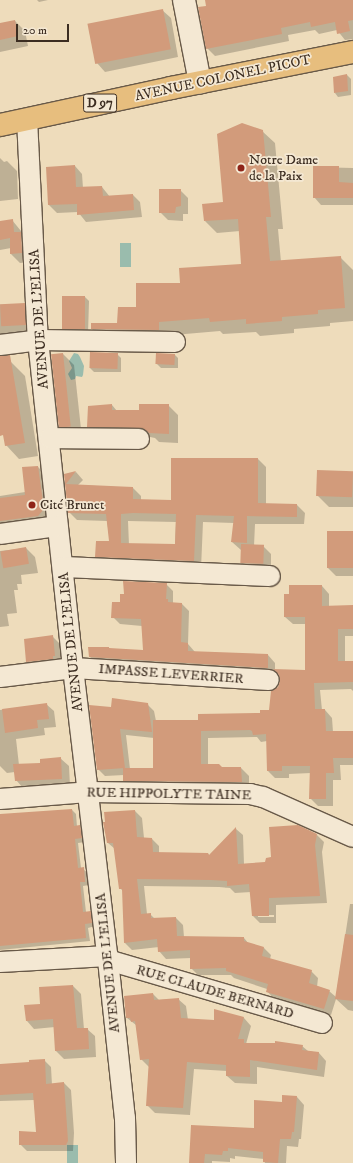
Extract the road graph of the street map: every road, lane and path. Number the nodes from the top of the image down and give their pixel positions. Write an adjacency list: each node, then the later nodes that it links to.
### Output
1 (184, 0): 3 (main road)
2 (353, 52): 3 (main road, AVENUE COLONEL PICOT / D 97)
3 (200, 82): 4 (main road, AVENUE COLONEL PICOT / D 97)
4 (27, 119): 5 (main road, AVENUE COLONEL PICOT / D 97); 6 (street, AVENUE DE L'ELISA)
5 (0, 125)
6 (38, 340): 7 (street); 8 (street); 9 (street, AVENUE DE L'ELISA)
7 (175, 342)
8 (0, 345)
9 (50, 438): 10 (street); 11 (street, AVENUE DE L'ELISA)
10 (139, 440)
11 (57, 526): 12 (street); 13 (street, AVENUE DE L'ELISA)
12 (0, 534)
13 (63, 567): 14 (street); 15 (street, AVENUE DE L'ELISA)
14 (270, 576)
15 (73, 668): 16 (street, IMPASSE LEVERRIER); 17 (street, IMPASSE LEVERRIER); 18 (street, AVENUE DE L'ELISA)
16 (0, 677)
17 (269, 680)
18 (88, 792): 19 (street, RUE HIPPOLYTE TAINE); 20 (street, RUE HIPPOLYTE TAINE); 21 (street, AVENUE DE L'ELISA)
19 (0, 799)
20 (353, 837)
21 (108, 958): 22 (street, RUE CLAUDE BERNARD); 23 (street, RUE CLAUDE BERNARD); 24 (street, AVENUE DE L'ELISA)
22 (0, 962)
23 (322, 1023)
24 (126, 1163)

